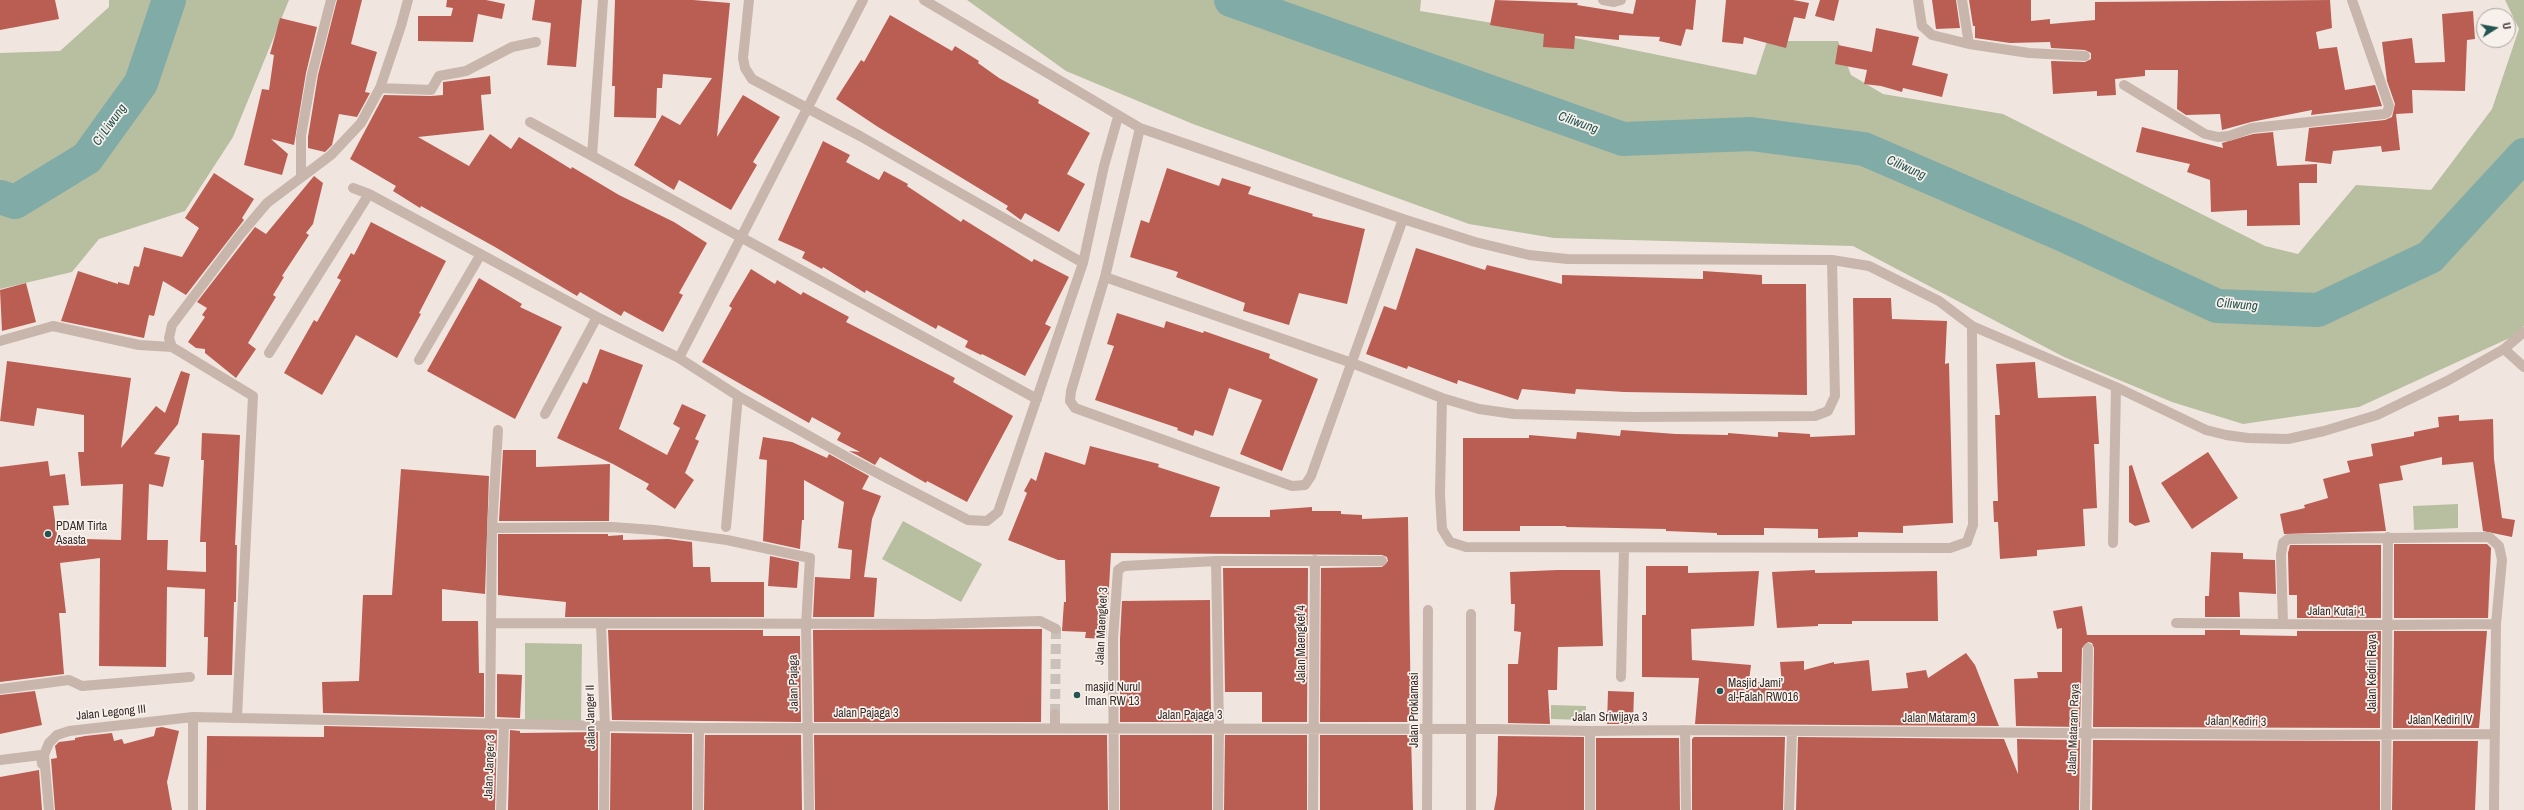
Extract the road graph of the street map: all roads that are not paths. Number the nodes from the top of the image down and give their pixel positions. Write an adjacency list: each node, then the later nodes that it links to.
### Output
1 (331, 0): 22 (street)
2 (408, 0): 16 (street)
3 (603, 0): 21 (street)
4 (749, 0): 17 (street)
5 (863, 0): 17 (street)
6 (924, 0): 18 (street)
7 (1603, 0): 8 (street)
8 (1621, 0)
9 (1918, 0): 13 (street)
10 (1962, 0): 13 (street)
11 (2352, 0): 15 (street)
12 (536, 42): 16 (street)
13 (1968, 44): 14 (street)
14 (2085, 56)
15 (2124, 85)
16 (380, 88): 22 (street)
17 (806, 107): 26 (street); 29 (street)
18 (1118, 117): 20 (street); 29 (street)
19 (530, 122): 21 (street)
20 (1140, 128): 25 (street); 30 (street)
21 (592, 156): 26 (street)
22 (301, 178): 35 (street)
23 (353, 188): 24 (street)
24 (369, 194): 27 (street); 37 (street)
25 (1403, 219): 28 (street); 40 (street)
26 (741, 238): 38 (street); 45 (street)
27 (481, 254): 31 (street); 39 (street)
28 (1832, 260): 32 (street); 44 (street)
29 (1083, 263): 45 (street)
30 (1104, 277): 40 (street); 40 (street)
31 (597, 317): 38 (street); 46 (street)
32 (1972, 326): 42 (street); 52 (street)
33 (2522, 336): 36 (street)
34 (0, 341): 35 (street)
35 (172, 347): 71 (street)
36 (2504, 349): 41 (street); 42 (street)
37 (268, 353)
38 (679, 358): 43 (street)
39 (419, 360)
40 (1352, 363): 44 (street)
41 (2524, 366)
42 (2116, 387): 51 (street)
43 (738, 396): 45 (street); 48 (street)
44 (1442, 398): 52 (street)
45 (1037, 399)
46 (545, 414)
47 (498, 430): 49 (street)
48 (726, 527)
49 (492, 528): 58 (street); 61 (street, Jalan Pajaga)
50 (2388, 537): 62 (street); 63 (street); 64 (street, Jalan Kediri Raya)
51 (2112, 544)
52 (1624, 548): 68 (street)
53 (1315, 560): 54 (street); 55 (street); 81 (street, Jalan Maengket 4)
54 (1216, 561): 79 (street); 80 (street, Jalan Maengket 3)
55 (1382, 561)
56 (1428, 610): 82 (street, Jalan Proklamasi)
57 (1471, 614): 83 (street)
58 (493, 623): 60 (street); 73 (street)
59 (2176, 623): 62 (street, Jalan Kutai 1)
60 (601, 624): 61 (street); 75 (street, Jalan Janger II)
61 (806, 624): 65 (street); 76 (street, Jalan Pajaga)
62 (2283, 624): 64 (street, Jalan Kutai 1)
63 (2496, 624): 64 (street, Jalan Kutai 1); 89 (street)
64 (2386, 625): 88 (street, Jalan Kediri Raya)
65 (1056, 629)
66 (2088, 648): 87 (street, Jalan Mataram Raya)
67 (190, 677): 69 (street)
68 (1621, 677)
69 (0, 689)
70 (1055, 714): 78 (street)
71 (237, 716): 72 (street, Jalan Legong III); 73 (street, Jalan Legong III)
72 (194, 717): 91 (street, Jalan Legong III); 92 (street)
73 (490, 724): 74 (street, Jalan Legong III)
74 (504, 724): 75 (street, Jalan Pajaga 3); 93 (street, Jalan Janger 3)
75 (604, 726): 77 (street, Jalan Pajaga 3); 94 (street, Jalan Janger II)
76 (808, 727): 77 (street, Jalan Pajaga 3); 78 (street, Jalan Pajaga 3); 96 (street, Jalan Pajaga)
77 (699, 728): 95 (street)
78 (1055, 728): 80 (street, Jalan Pajaga 3)
79 (1219, 728): 80 (street, Jalan Pajaga 3); 81 (street, Jalan Pajaga 3); 98 (street)
80 (1113, 729): 97 (street, Jalan Maengket 3)
81 (1314, 729): 82 (street, Jalan Pajaga 3); 99 (street, Jalan Maengket 4)
82 (1428, 729): 83 (street, Jalan Sriwijaya 3); 100 (street, Jalan Proklamasi)
83 (1472, 729): 85 (street, Jalan Sriwijaya 3); 101 (street)
84 (1685, 730): 85 (street, Jalan Sriwijaya 3); 86 (street, Jalan Sriwijaya 3); 103 (street)
85 (1590, 732): 102 (street)
86 (1792, 732): 87 (street, Jalan Mataram 3); 104 (street)
87 (2087, 733): 88 (street, Jalan Kediri 3); 105 (street, Jalan Mataram Raya)
88 (2385, 734): 89 (street, Jalan Kediri IV); 106 (street, Jalan Kediri Raya)
89 (2495, 734): 107 (street)
90 (0, 760): 91 (street)
91 (48, 810)
92 (193, 810)
93 (501, 810)
94 (604, 810)
95 (698, 810)
96 (809, 810)
97 (1114, 810)
98 (1218, 810)
99 (1313, 810)
100 (1427, 810)
101 (1471, 810)
102 (1590, 810)
103 (1686, 810)
104 (1789, 810)
105 (2085, 810)
106 (2386, 810)
107 (2494, 810)

